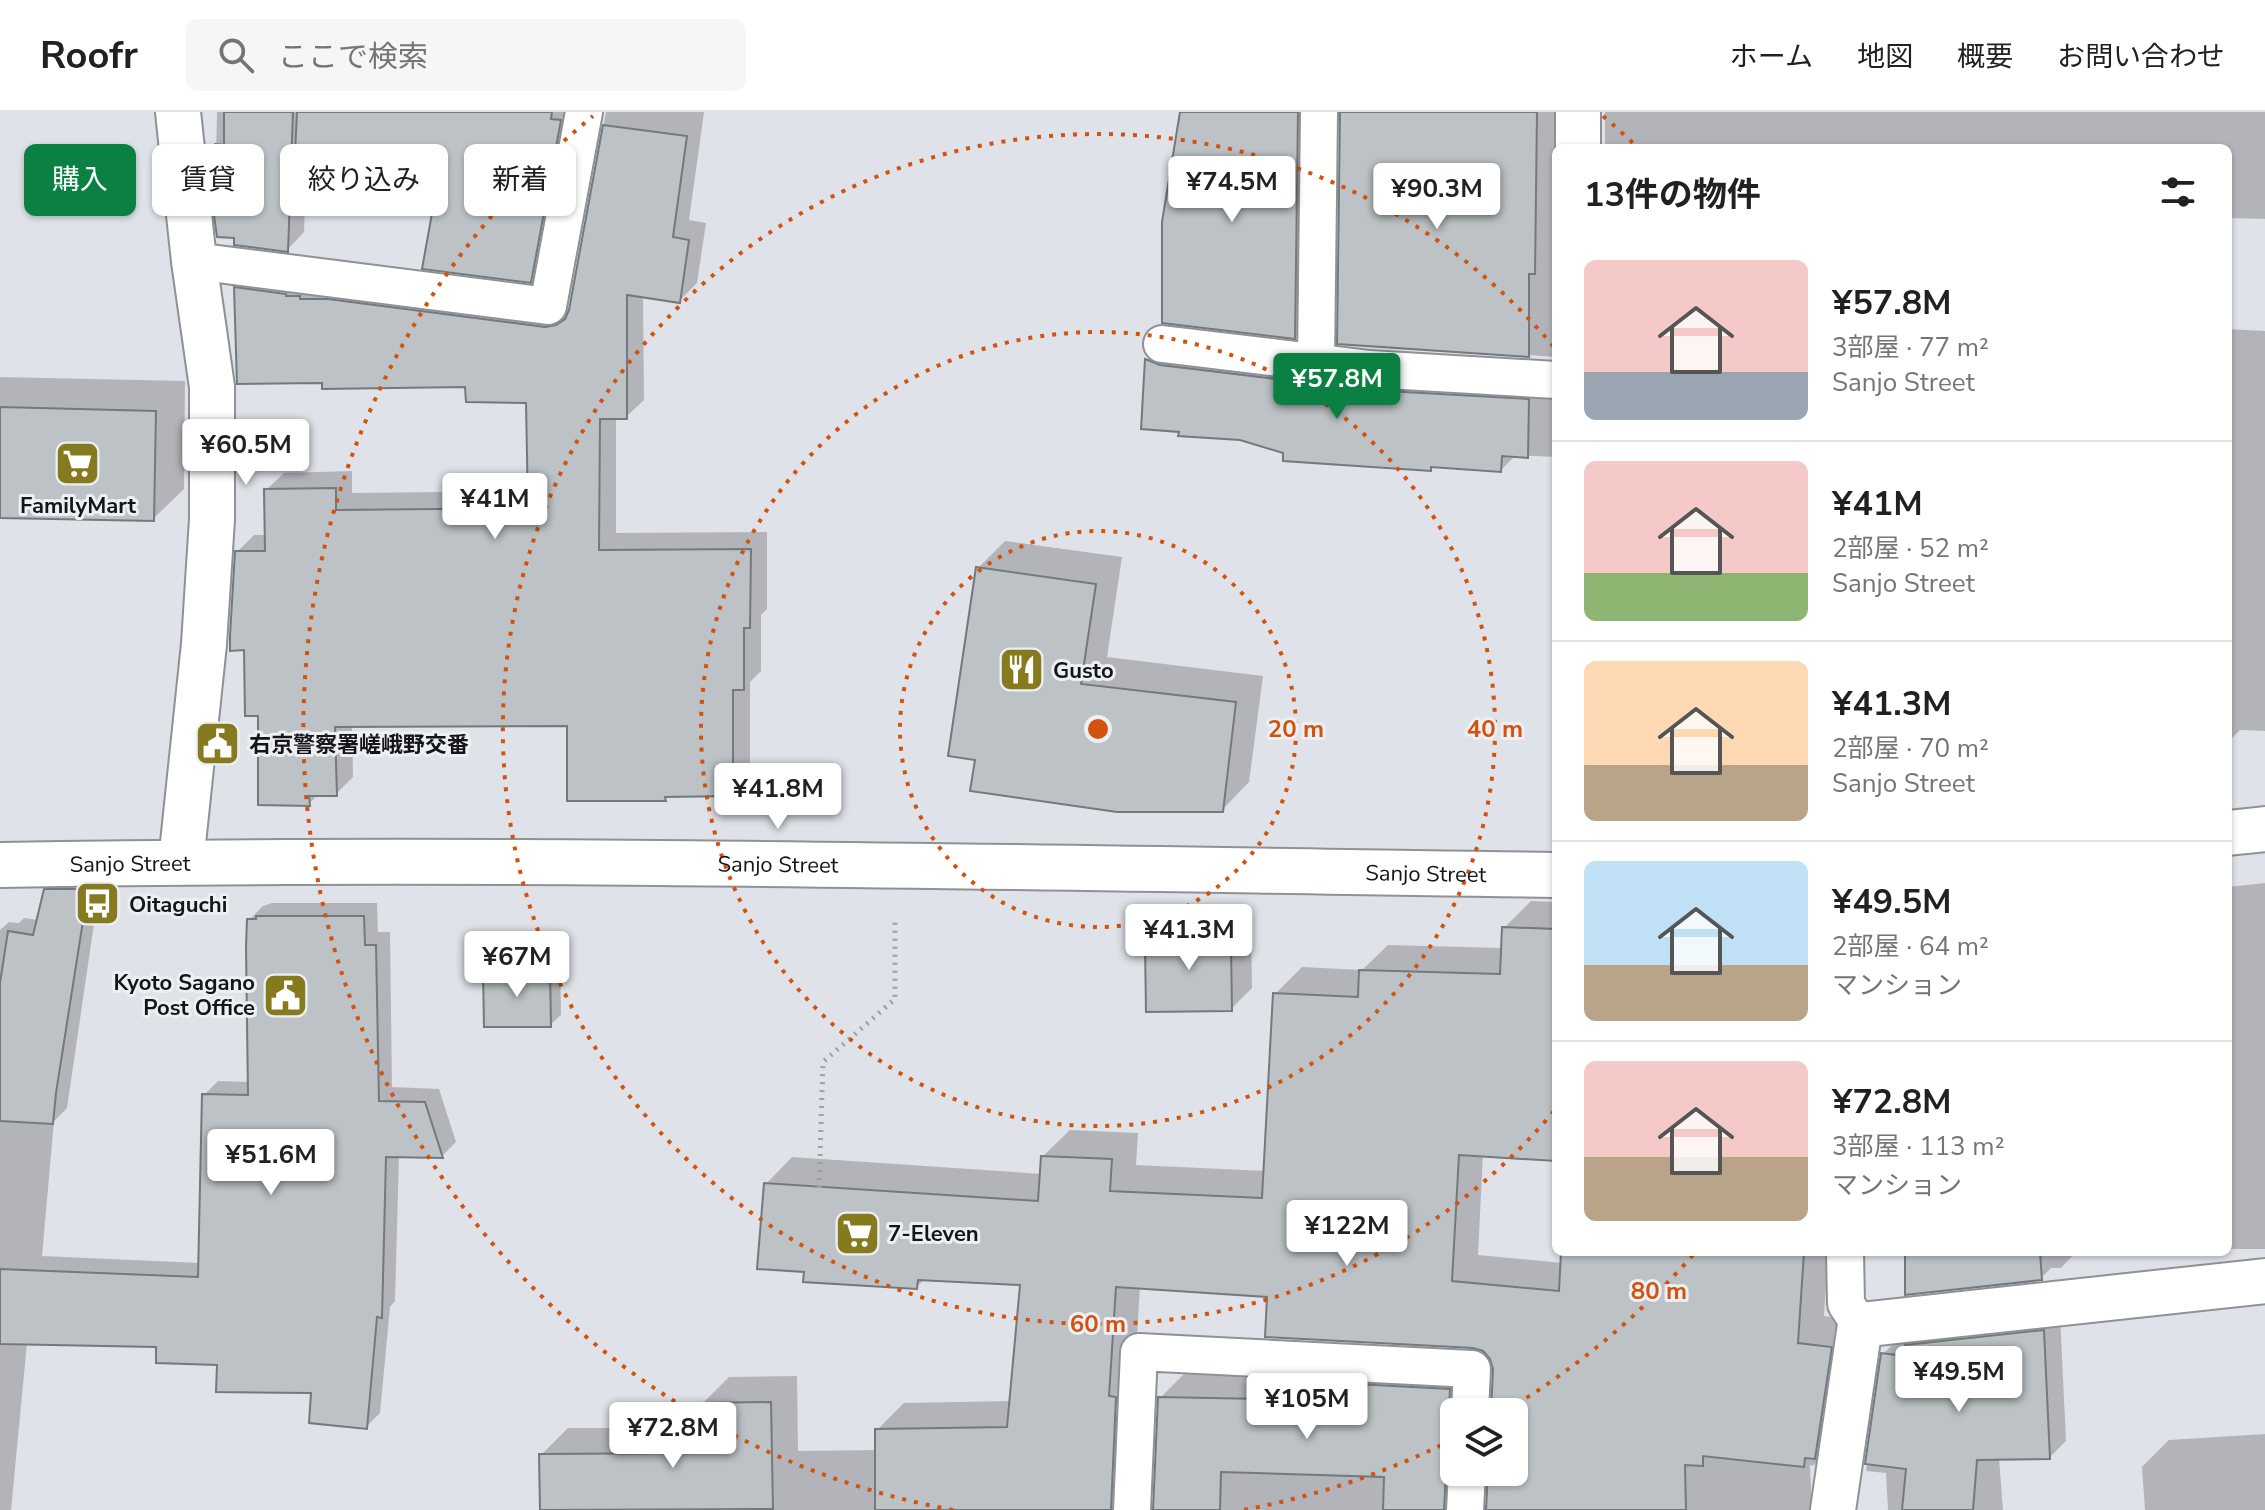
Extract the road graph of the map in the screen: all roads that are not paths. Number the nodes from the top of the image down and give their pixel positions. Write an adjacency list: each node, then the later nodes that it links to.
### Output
1 (178, 112): 6 (main road)
2 (584, 112): 6 (lane)
3 (1319, 112): 8 (lane)
4 (1578, 112): 5 (main road)
5 (1578, 144)
6 (194, 261): 12 (main road)
7 (1162, 344): 8 (lane)
8 (1316, 362): 9 (lane)
9 (1552, 380)
10 (2265, 829): 11 (main road)
11 (2232, 833)
12 (181, 862): 13 (main road, Sanjo Street); 14 (main road, Sanjo Street)
13 (0, 865)
14 (1552, 875)
15 (1845, 1256): 17 (lane)
16 (2265, 1281): 17 (main road)
17 (1860, 1325): 22 (main road)
18 (1471, 1398): 20 (lane)
19 (1466, 1486): 21 (lane)
20 (1132, 1510)
21 (1465, 1510)
22 (1833, 1510)

